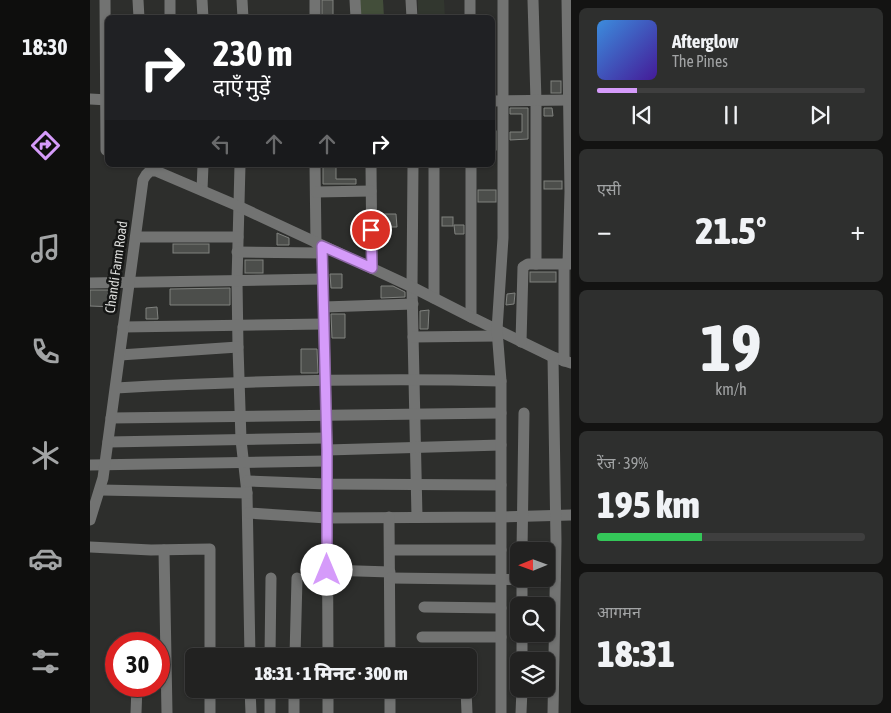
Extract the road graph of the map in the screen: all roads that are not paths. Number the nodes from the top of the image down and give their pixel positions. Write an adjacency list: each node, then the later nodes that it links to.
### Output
1 (105, 0): 13 (street)
2 (138, 0): 14 (street)
3 (170, 0): 15 (street)
4 (202, 0): 16 (street)
5 (242, 0): 17 (street)
6 (315, 0): 18 (street)
7 (355, 0): 19 (street)
8 (412, 0): 20 (street)
9 (470, 0): 21 (street)
10 (503, 0): 26 (street)
11 (533, 0): 25 (street)
12 (567, 0): 24 (street)
13 (105, 15)
14 (138, 15)
15 (170, 15)
16 (203, 15)
17 (243, 15)
18 (315, 15)
19 (356, 15)
20 (412, 15)
21 (470, 15)
22 (90, 99): 23 (street)
23 (105, 100)
24 (570, 100): 25 (street); 44 (street)
25 (536, 101): 26 (street); 43 (street)
26 (498, 102): 58 (street)
27 (203, 167): 35 (street)
28 (240, 167): 38 (street)
29 (315, 167): 37 (street)
30 (371, 167): 36 (street)
31 (413, 167): 50 (street)
32 (434, 167): 51 (street)
33 (472, 167): 54 (street)
34 (171, 171): 35 (street, Chandi Farm Road); 39 (street, Chandi Farm Road)
35 (202, 190): 38 (street, Chandi Farm Road)
36 (371, 191): 37 (street); 45 (street)
37 (316, 192): 41 (street)
38 (238, 206): 40 (street); 41 (street, Chandi Farm Road)
39 (136, 237): 40 (street); 48 (street, Chandi Farm Road)
40 (238, 237): 42 (street)
41 (320, 248): 42 (street); 45 (street, Chandi Farm Road); 46 (street)
42 (237, 252): 47 (street)
43 (536, 264): 44 (street); 60 (street)
44 (568, 264): 64 (street)
45 (372, 268): 50 (street, Chandi Farm Road)
46 (323, 279): 47 (street); 53 (street)
47 (237, 281): 48 (street); 56 (street)
48 (130, 282): 49 (street); 57 (street, Chandi Farm Road)
49 (90, 283)
50 (412, 287): 51 (street, Chandi Farm Road); 52 (street)
51 (434, 298): 54 (street, Chandi Farm Road)
52 (413, 304): 53 (street); 59 (street)
53 (324, 307): 55 (street)
54 (471, 317): 58 (street, Chandi Farm Road)
55 (324, 324): 56 (street); 66 (street)
56 (238, 325): 57 (street); 61 (street)
57 (123, 327): 62 (street, Chandi Farm Road)
58 (497, 333): 59 (street); 60 (street, Chandi Farm Road); 67 (street)
59 (413, 337): 65 (street)
60 (521, 342): 63 (street, Chandi Farm Road)
61 (238, 347): 62 (street); 68 (street)
62 (120, 355): 69 (street, Chandi Farm Road)
63 (553, 357): 64 (street, Chandi Farm Road); 94 (street)
64 (568, 362)
65 (414, 379): 66 (street); 67 (street); 72 (street)
66 (325, 381): 68 (street); 73 (street)
67 (501, 381): 70 (street)
68 (240, 382): 69 (street); 74 (street)
69 (116, 388): 75 (street, Chandi Farm Road)
70 (501, 413): 72 (street); 79 (street)
71 (524, 413): 93 (street)
72 (415, 414): 73 (street); 80 (street)
73 (326, 415): 74 (street); 76 (street)
74 (240, 416): 75 (street); 77 (street)
75 (111, 418): 78 (street, Chandi Farm Road)
76 (326, 438): 77 (street); 81 (street)
77 (241, 440): 78 (street); 82 (street)
78 (108, 442): 84 (street, Chandi Farm Road)
79 (501, 445): 80 (street); 88 (street)
80 (416, 447): 81 (street); 87 (street)
81 (327, 455): 82 (street); 86 (street)
82 (244, 463): 84 (street); 85 (street)
83 (90, 465): 84 (street)
84 (105, 465): 89 (street, Chandi Farm Road)
85 (247, 481): 86 (street); 90 (street)
86 (327, 484): 87 (street); 98 (street)
87 (417, 485): 88 (street); 96 (street)
88 (501, 485): 97 (street)
89 (100, 490): 90 (street); 99 (street, Chandi Farm Road)
90 (247, 493): 91 (street)
91 (248, 513): 98 (street); 118 (street)
92 (571, 515): 94 (street)
93 (523, 516): 94 (street); 97 (street); 100 (street)
94 (555, 516): 101 (street)
95 (389, 517): 96 (street); 98 (street); 104 (street)
96 (417, 517): 97 (street)
97 (501, 517): 105 (street)
98 (327, 518): 106 (street)
99 (90, 520)
100 (522, 542)
101 (555, 542)
102 (90, 547): 103 (street)
103 (164, 550): 117 (street); 133 (street)
104 (390, 550): 105 (street); 107 (street)
105 (501, 550): 110 (street)
106 (327, 570): 107 (street); 121 (street)
107 (390, 575): 110 (street); 122 (street)
108 (271, 578): 119 (street)
109 (297, 578): 120 (street)
110 (501, 580): 111 (street); 114 (street)
111 (510, 580)
112 (555, 588): 143 (street)
113 (424, 607): 114 (street)
114 (501, 608): 116 (street)
115 (422, 637): 116 (street)
116 (501, 638): 141 (street)
117 (210, 648)
118 (250, 648)
119 (270, 648)
120 (295, 648)
121 (328, 648)
122 (390, 648)
123 (137, 697): 132 (street)
124 (522, 697): 142 (street)
125 (210, 698): 134 (street)
126 (250, 698): 135 (street)
127 (270, 698): 136 (street)
128 (294, 698): 137 (street)
129 (328, 698): 138 (street)
130 (390, 698): 139 (street)
131 (466, 698): 140 (street)
132 (136, 713)
133 (167, 713)
134 (210, 713)
135 (250, 713)
136 (270, 713)
137 (294, 713)
138 (328, 713)
139 (390, 713)
140 (467, 713)
141 (501, 713)
142 (522, 713)
143 (552, 713)

